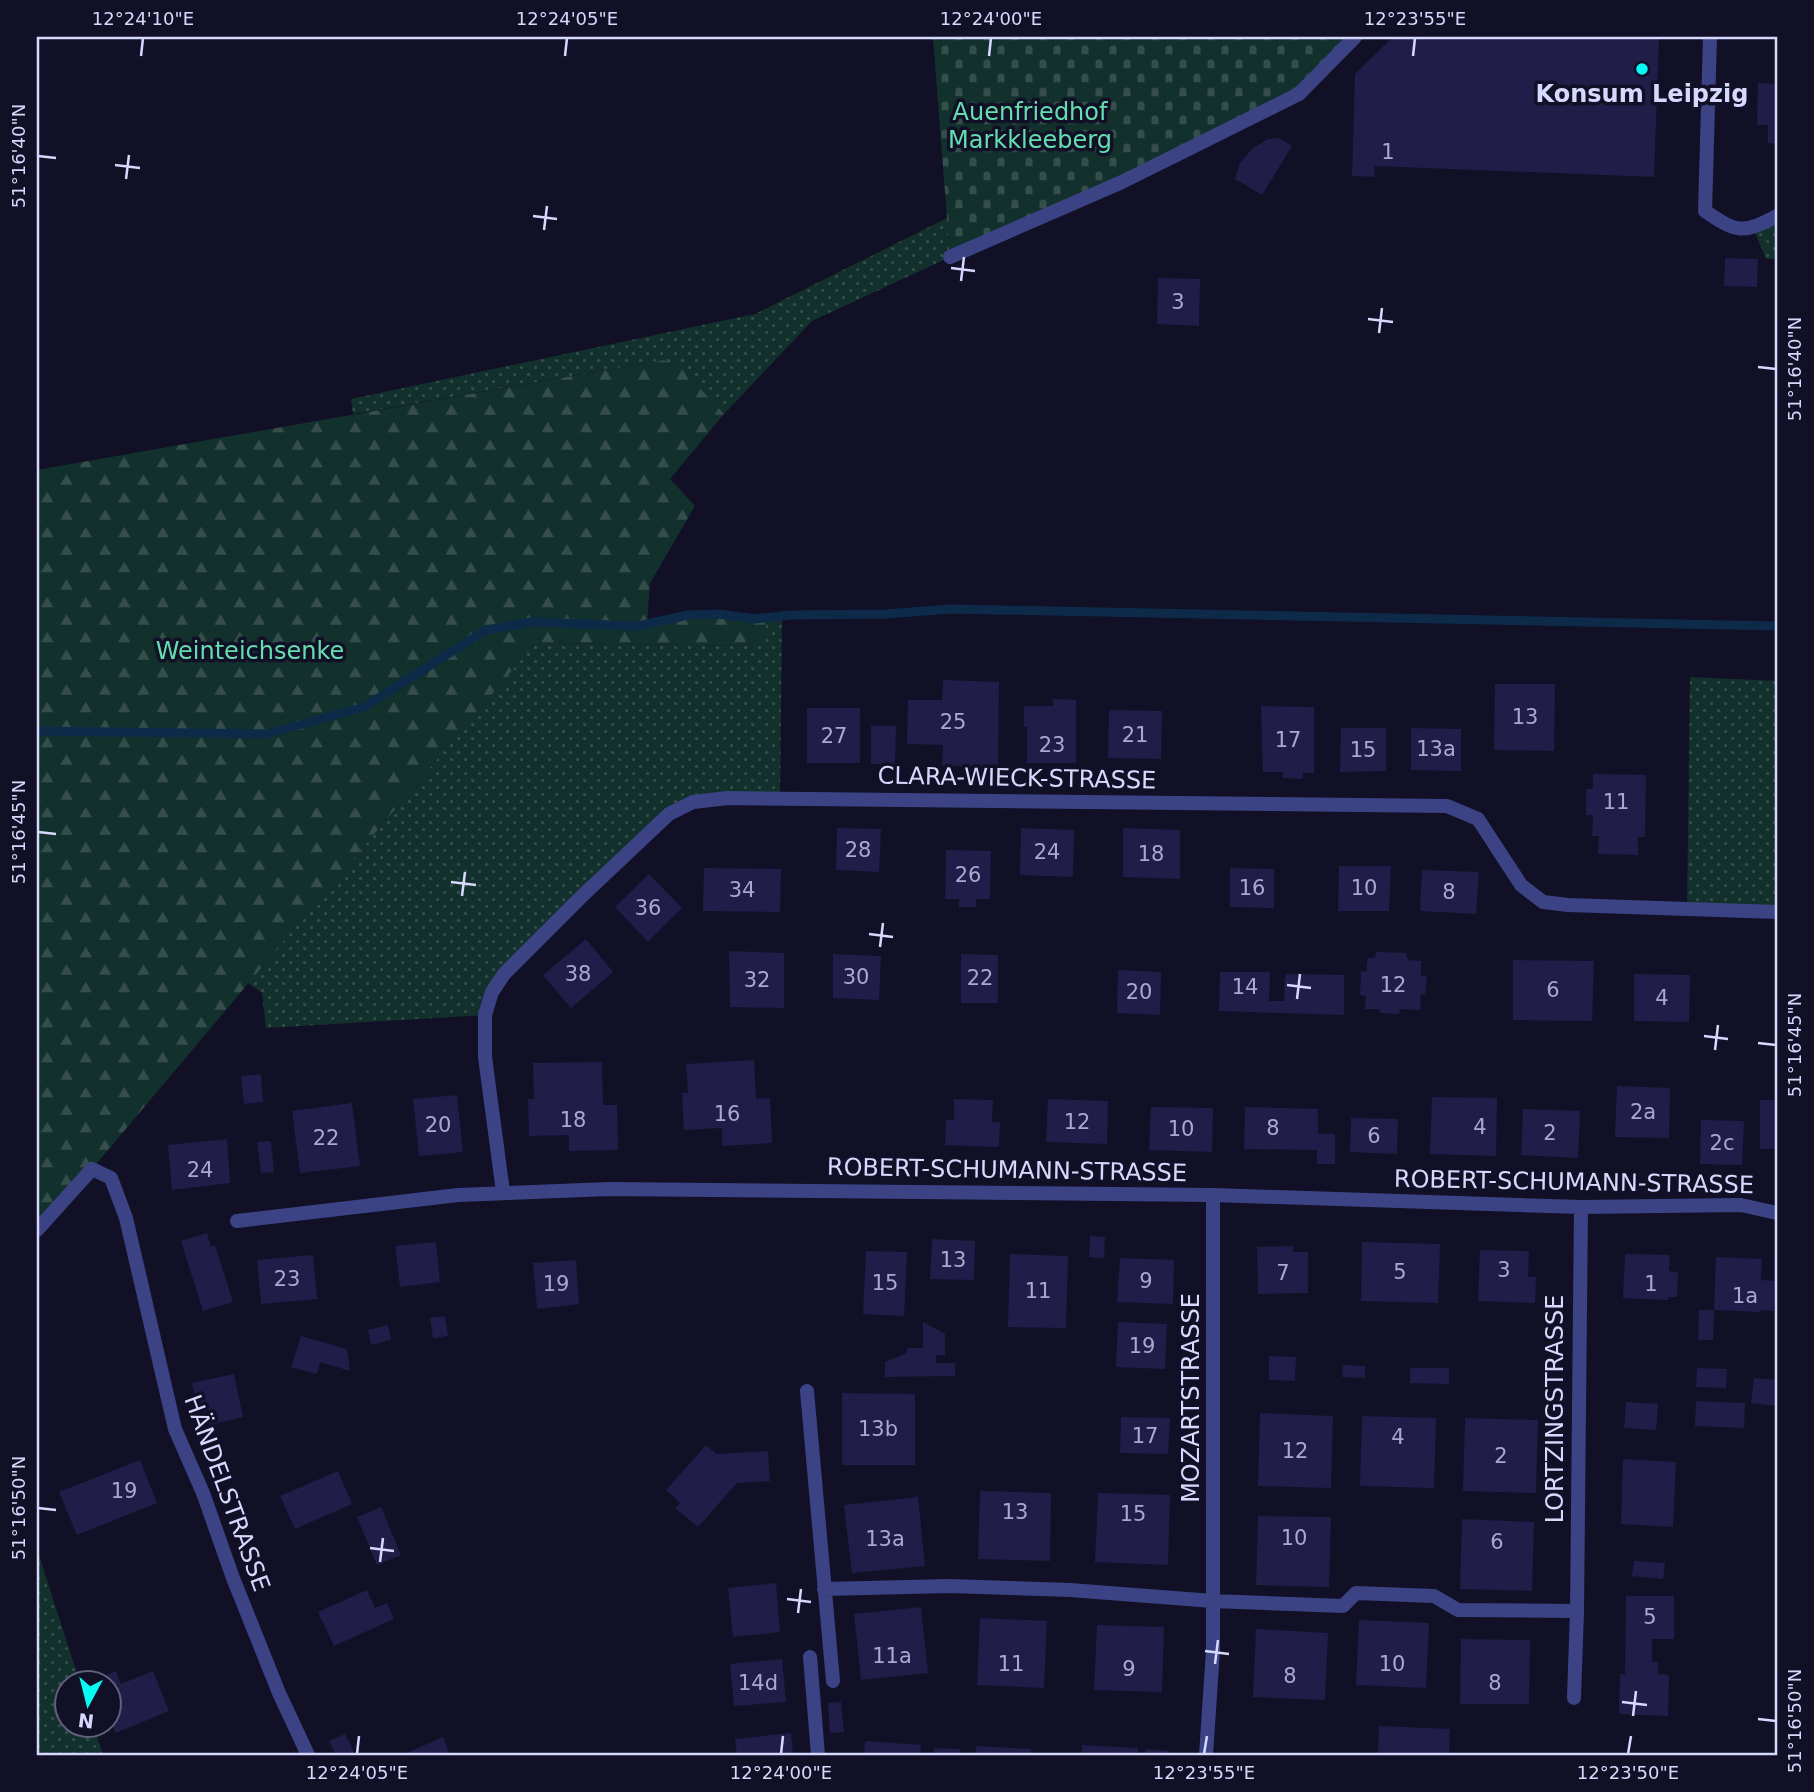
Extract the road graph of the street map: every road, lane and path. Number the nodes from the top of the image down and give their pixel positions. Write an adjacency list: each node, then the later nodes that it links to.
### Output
1 (1355, 37): 4 (street)
2 (1710, 37): 3 (street)
3 (1777, 216)
4 (950, 257)
5 (1777, 912): 6 (street, CLARA-WIECK-STRASSE)
6 (503, 1192): 7 (street, ROBERT-SCHUMANN-STRASSE); 10 (street, ROBERT-SCHUMANN-STRASSE)
7 (1213, 1195): 8 (street, ROBERT-SCHUMANN-STRASSE); 14 (street, MOZARTSTRASSE)
8 (1581, 1207): 9 (street, ROBERT-SCHUMANN-STRASSE); 15 (street, LORTZINGSTRASSE)
9 (1777, 1213)
10 (237, 1221)
11 (37, 1230): 19 (street, HÄNDELSTRASSE)
12 (807, 1391): 13 (street)
13 (824, 1589): 14 (street); 17 (street)
14 (1213, 1601): 15 (street); 21 (street, MOZARTSTRASSE)
15 (1577, 1611): 18 (street, LORTZINGSTRASSE)
16 (810, 1657): 20 (street)
17 (832, 1681)
18 (1574, 1698)
19 (308, 1755)
20 (818, 1755)
21 (1206, 1755)

